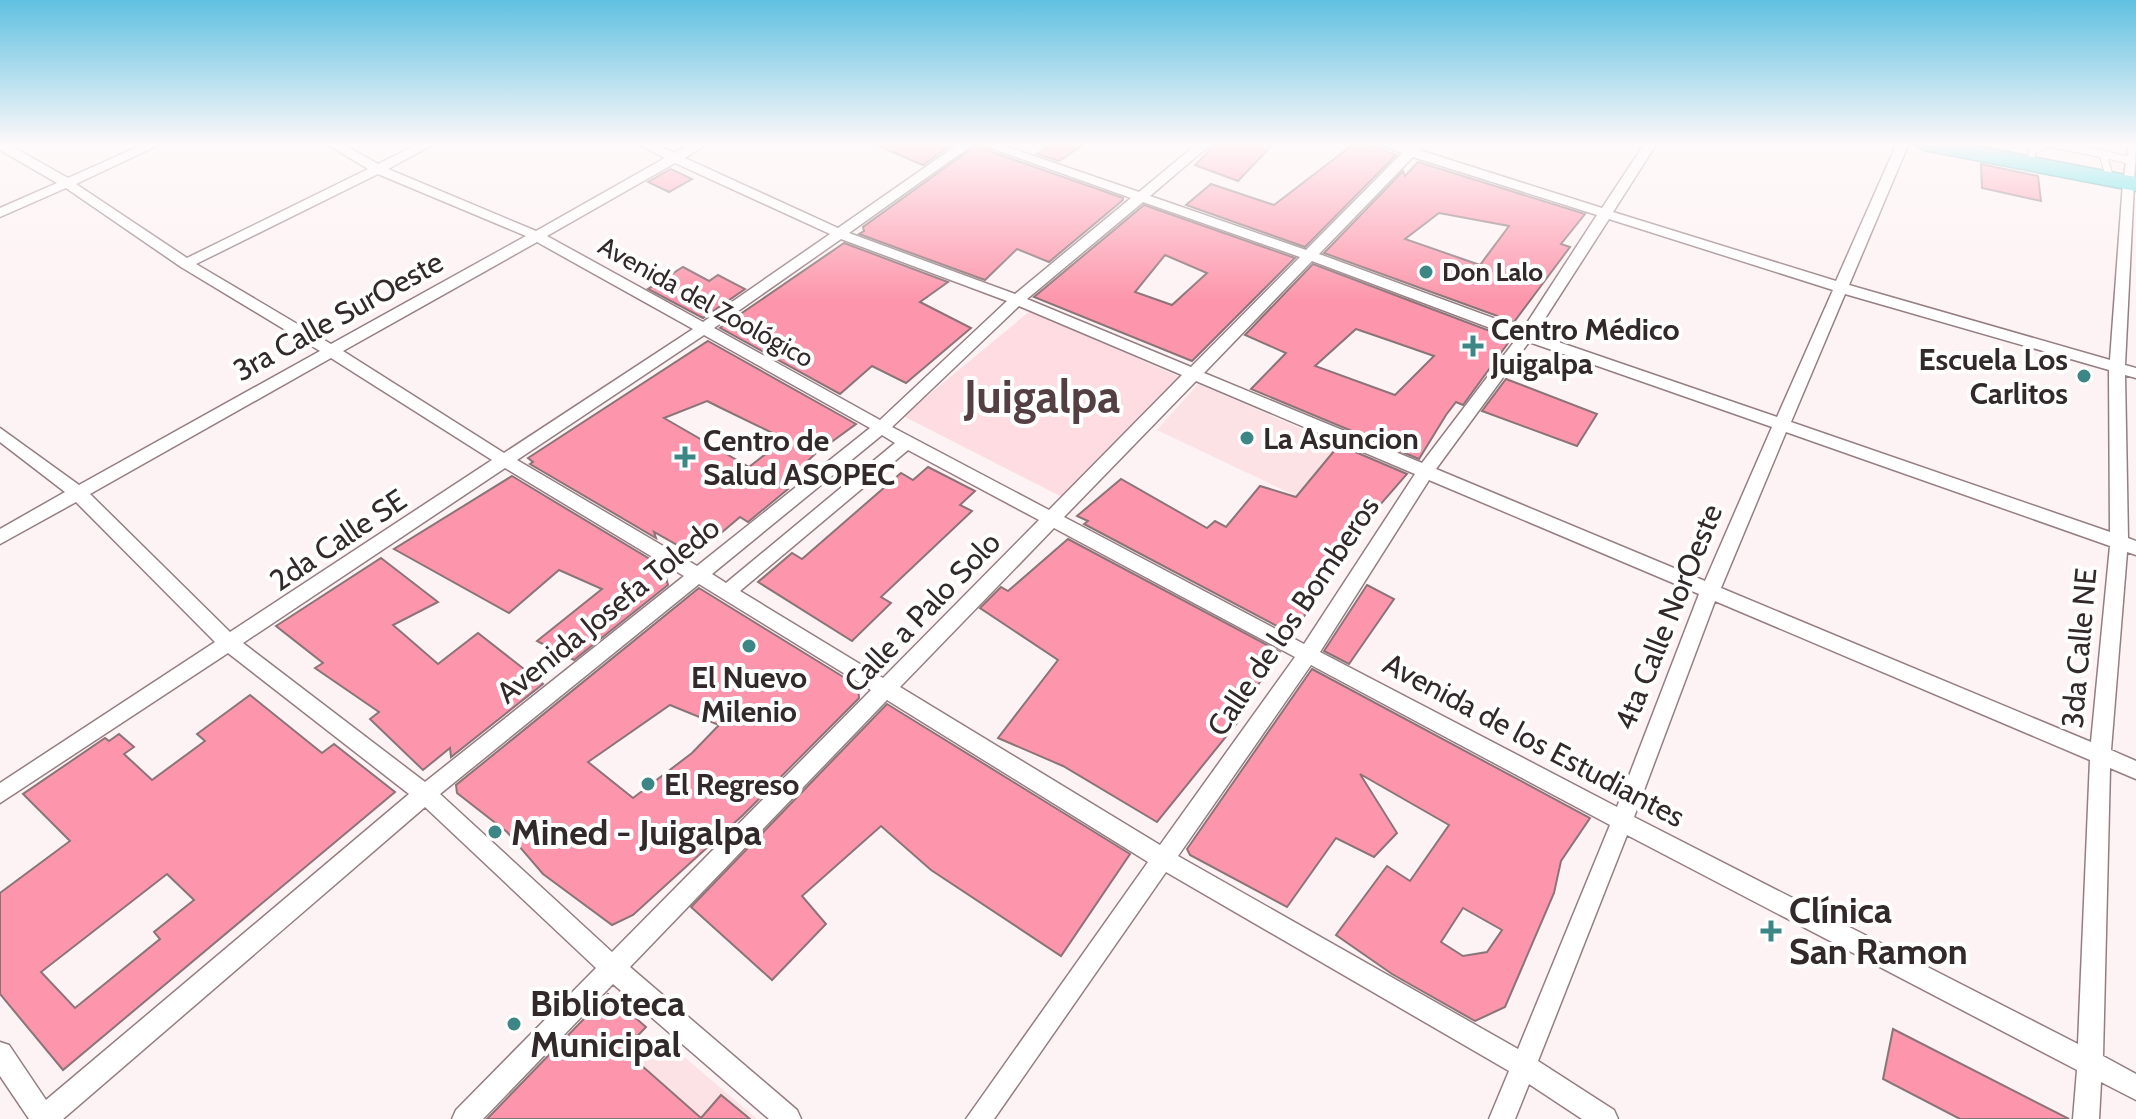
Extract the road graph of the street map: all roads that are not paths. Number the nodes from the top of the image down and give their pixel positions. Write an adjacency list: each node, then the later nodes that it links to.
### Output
1 (37, 195): 15 (street)
2 (85, 195): 20 (street)
3 (325, 195): 20 (street)
4 (440, 195): 18 (street, Avenida del Zoológico)
5 (610, 195): 18 (street, 3ra Calle SurOeste)
6 (756, 195): 17 (street)
7 (897, 195): 17 (street, 2da Calle SE)
8 (1136, 195): 14 (street)
9 (1370, 195): 19 (street, Calle a Palo Solo)
10 (1552, 195): 16 (street)
11 (1616, 195): 16 (street, Calle de los Bomberos)
12 (1881, 195): 21 (street, 4ta Calle NorOeste)
13 (2127, 195): 26 (street, 3da Calle NE)
14 (1141, 197): 19 (street); 22 (street, Avenida Josefa Toledo)
15 (0, 213)
16 (1604, 213): 21 (street); 24 (street, Calle de los Bomberos)
17 (842, 235): 22 (street); 23 (street, 2da Calle SE)
18 (537, 236): 23 (street, Avenida del Zoológico); 25 (street, 3ra Calle SurOeste)
19 (1311, 256): 24 (street); 27 (street, Calle a Palo Solo)
20 (186, 264): 25 (street)
21 (1842, 288): 26 (street); 28 (street, 4ta Calle NorOeste)
22 (1017, 300): 27 (street); 29 (street, Avenida Josefa Toledo)
23 (705, 328): 29 (street, Avenida del Zoológico); 32 (street, 2da Calle SE)
24 (1526, 336): 28 (street); 33 (street, Calle de los Bomberos)
25 (333, 352): 32 (street); 34 (street, 3ra Calle SurOeste)
26 (2126, 370): 37 (street, 3da Calle NE)
27 (1193, 375): 33 (street); 35 (street, Calle a Palo Solo)
28 (1782, 426): 37 (street); 40 (street, 4ta Calle NorOeste)
29 (881, 428): 31 (street, Avenida del Zoológico); 38 (street, Avenida Josefa Toledo)
30 (0, 434): 34 (street)
31 (907, 442): 35 (street, Avenida de los Estudiantes); 39 (street)
32 (507, 462): 38 (street); 41 (street, 2da Calle SE)
33 (1425, 472): 40 (street); 42 (street, Calle de los Bomberos)
34 (78, 493): 36 (street, 3ra Calle SurOeste); 41 (street)
35 (1054, 517): 42 (street, Avenida de los Estudiantes); 43 (street, Calle a Palo Solo)
36 (0, 537)
37 (2127, 545): 44 (street, 3da Calle NE)
38 (696, 574): 39 (street); 47 (street, Avenida Josefa Toledo)
39 (727, 592): 43 (street)
40 (1709, 593): 44 (street); 48 (street, 4ta Calle NorOeste)
41 (231, 645): 46 (street, 2da Calle SE); 47 (street)
42 (1308, 654): 48 (street, Avenida de los Estudiantes); 49 (street, Calle de los Bomberos)
43 (886, 689): 49 (street); 50 (street, Calle a Palo Solo)
44 (2100, 755): 45 (street); 52 (street, 3da Calle NE)
45 (2136, 770)
46 (0, 794)
47 (425, 794): 50 (street); 55 (street, Avenida Josefa Toledo)
48 (1622, 821): 52 (street, Avenida de los Estudiantes); 53 (street, 4ta Calle NorOeste)
49 (1162, 858): 53 (street); 58 (street, Calle de los Bomberos)
50 (613, 968): 56 (street, Calle a Palo Solo); 57 (street)
51 (0, 1054): 55 (street)
52 (2090, 1063): 54 (street, Avenida de los Estudiantes); 61 (street, 3da Calle NE)
53 (1524, 1066): 59 (street, 4ta Calle NorOeste); 60 (street)
54 (2136, 1087)
55 (44, 1119)
56 (465, 1119)
57 (788, 1119)
58 (979, 1119)
59 (1502, 1119)
60 (1605, 1119)
61 (2086, 1119)

